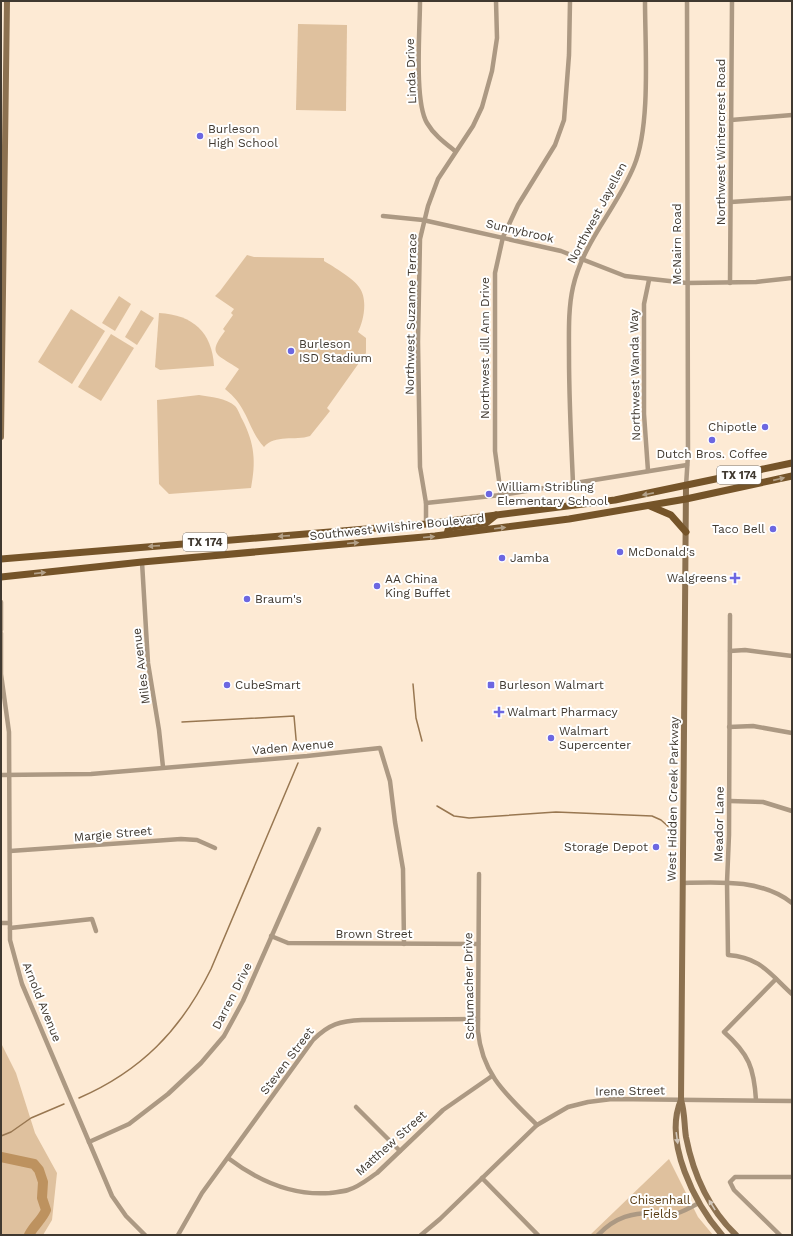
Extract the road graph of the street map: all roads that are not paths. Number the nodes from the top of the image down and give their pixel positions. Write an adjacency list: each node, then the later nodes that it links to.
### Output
1 (7, 1): 21 (main road)
2 (420, 1): 10 (street, Linda Drive)
3 (496, 1): 10 (street, Northwest Suzanne Terrace)
4 (570, 1): 15 (street, Northwest Jill Ann Drive)
5 (645, 1): 16 (street, Northwest Jayellen)
6 (687, 1): 20 (street, McNairn Road)
7 (732, 1): 9 (street, Northwest Wintercrest Road)
8 (792, 115): 9 (street)
9 (731, 120): 12 (street, Northwest Wintercrest Road)
10 (455, 151): 14 (street, Northwest Suzanne Terrace)
11 (792, 198): 12 (street)
12 (731, 202): 19 (street, Northwest Wintercrest Road)
13 (383, 216): 14 (street, Sunnybrook)
14 (423, 220): 15 (street, Sunnybrook); 30 (street, Northwest Suzanne Terrace)
15 (503, 237): 16 (street, Sunnybrook); 28 (street, Northwest Jill Ann Drive)
16 (581, 260): 18 (street, Sunnybrook); 26 (street, Northwest Jayellen)
17 (792, 278): 19 (street, Sunnybrook)
18 (649, 280): 20 (street, Sunnybrook); 24 (street, Northwest Wanda Way)
19 (730, 283): 20 (street, Sunnybrook)
20 (687, 284): 23 (street, McNairn Road)
21 (1, 437)
22 (792, 463): 27 (main road, Southwest Wilshire Boulevard / TX 174)
23 (687, 466): 24 (street); 27 (street, McNairn Road)
24 (648, 471): 26 (street)
25 (792, 476): 29 (main road, Southwest Wilshire Boulevard / TX 174, one-way to 25)
26 (573, 483): 28 (street)
27 (686, 486): 29 (main road, West Hidden Creek Parkway); 32 (main road, Southwest Wilshire Boulevard / TX 174, one-way to 32)
28 (501, 495): 30 (street)
29 (686, 499): 31 (main road, Southwest Wilshire Boulevard / TX 174); 34 (main road, West Hidden Creek Parkway)
30 (426, 503): 33 (street, Northwest Suzanne Terrace)
31 (647, 505): 34 (main road); 36 (main road, Southwest Wilshire Boulevard / TX 174, one-way to 31)
32 (496, 515): 33 (main road, Southwest Wilshire Boulevard / TX 174); 36 (main road)
33 (426, 524): 35 (main road, Southwest Wilshire Boulevard / TX 174)
34 (686, 532): 59 (main road, West Hidden Creek Parkway)
35 (323, 533): 37 (main road); 38 (main road, Southwest Wilshire Boulevard / TX 174, one-way to 38)
36 (447, 534): 37 (main road, Southwest Wilshire Boulevard / TX 174, one-way to 36)
37 (324, 546): 39 (main road, Southwest Wilshire Boulevard / TX 174)
38 (1, 559)
39 (142, 562): 40 (main road, Southwest Wilshire Boulevard / TX 174, one-way to 39); 49 (street, Miles Avenue)
40 (1, 577)
41 (1, 602): 43 (street)
42 (730, 615): 45 (street, Meador Lane)
43 (1, 630)
44 (1, 633): 51 (street, Arnold Avenue)
45 (730, 651): 46 (street); 47 (street, Meador Lane)
46 (792, 656)
47 (729, 727): 48 (street); 52 (street, Meador Lane)
48 (792, 734)
49 (163, 767): 51 (street, Vaden Avenue); 65 (street, Vaden Avenue)
50 (1, 775): 51 (street, Vaden Avenue)
51 (9, 776): 56 (street, Arnold Avenue)
52 (730, 801): 53 (street); 58 (street, Meador Lane)
53 (792, 811)
54 (318, 829): 64 (street, Darren Drive)
55 (215, 848): 56 (street, Margie Street)
56 (10, 851): 62 (street, Arnold Avenue)
57 (479, 874): 66 (street, Schumacher Drive)
58 (727, 882): 59 (street); 60 (street); 67 (street, Meador Lane)
59 (683, 883): 71 (main road, West Hidden Creek Parkway)
60 (792, 903)
61 (1, 923): 62 (street)
62 (10, 925): 63 (street); 76 (street, Arnold Avenue)
63 (96, 931)
64 (271, 936): 65 (street, Brown Street); 76 (street, Darren Drive)
65 (404, 944): 66 (street, Brown Street)
66 (478, 944): 69 (street, Schumacher Drive)
67 (776, 979): 68 (street, Meador Lane); 72 (street)
68 (792, 994)
69 (478, 1020): 70 (street, Schumacher Drive); 78 (street, Steven Street)
70 (492, 1076): 75 (street, Schumacher Drive); 77 (street, Matthew Street)
71 (681, 1100): 72 (street, Irene Street); 75 (street, Irene Street); 81 (main road, West Hidden Creek Parkway, one-way to 81); 88 (main road, West Hidden Creek Parkway, one-way to 71)
72 (756, 1100): 73 (street, Irene Street)
73 (792, 1101)
74 (356, 1107): 77 (street)
75 (537, 1125): 80 (street, Irene Street)
76 (89, 1142): 83 (street, Arnold Avenue)
77 (400, 1152): 78 (street, Matthew Street)
78 (228, 1158): 84 (street, Steven Street)
79 (792, 1177): 89 (street)
80 (482, 1178): 82 (street); 85 (street, Irene Street)
81 (698, 1203): 86 (street); 87 (main road, West Hidden Creek Parkway)
82 (536, 1234)
83 (145, 1235)
84 (178, 1235)
85 (421, 1235)
86 (598, 1235)
87 (722, 1235)
88 (736, 1235)
89 (780, 1235)

